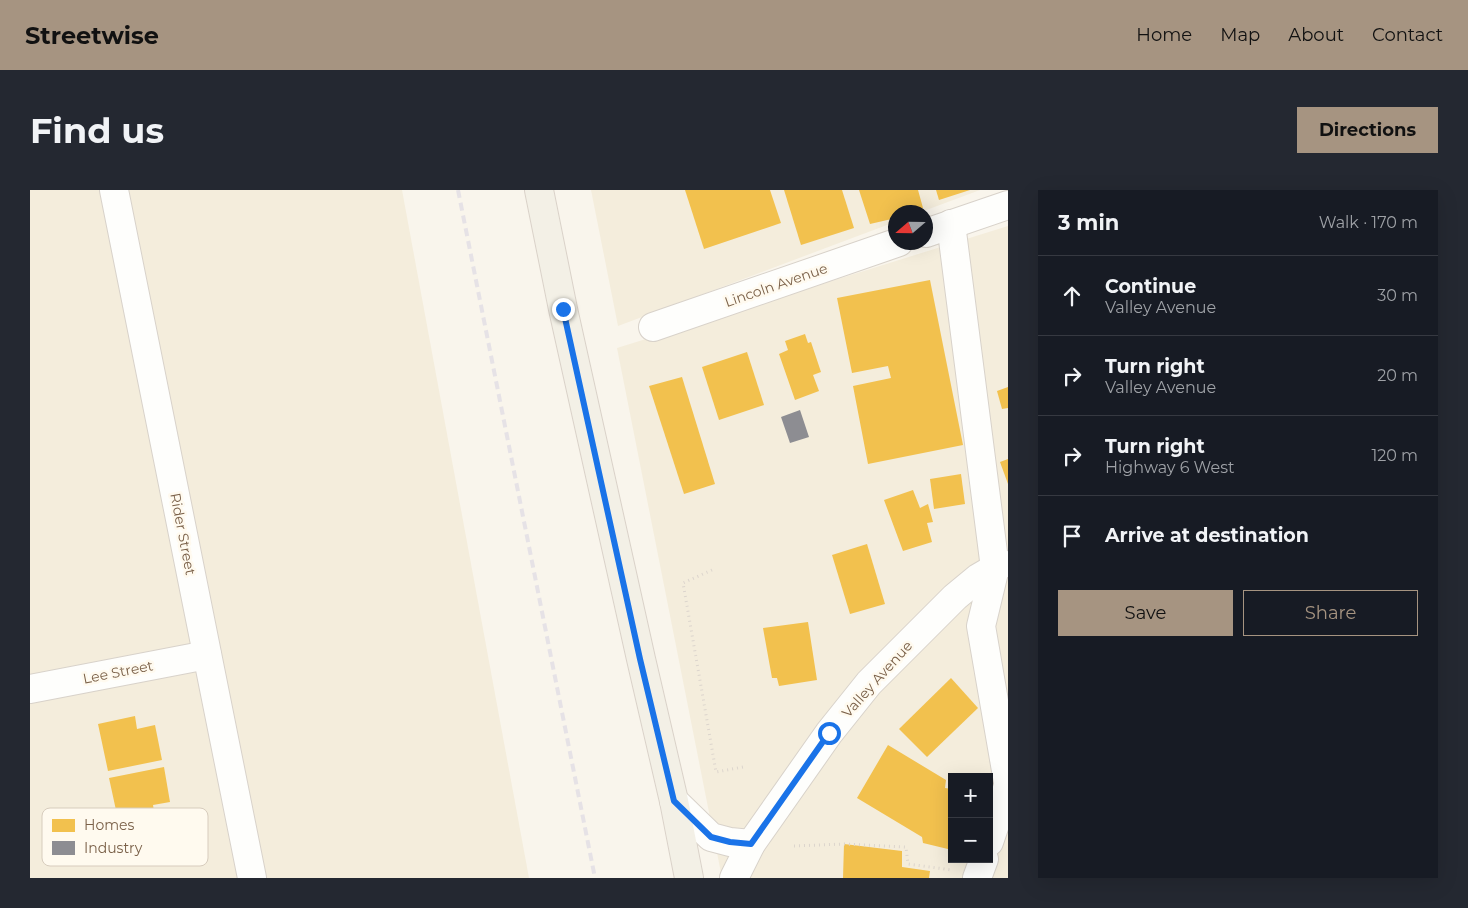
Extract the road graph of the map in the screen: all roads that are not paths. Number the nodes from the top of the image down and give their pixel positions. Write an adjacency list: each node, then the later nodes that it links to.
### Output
1 (114, 190): 9 (street, Rider Street)
2 (539, 190): 13 (main road)
3 (1008, 204): 4 (street)
4 (952, 224): 5 (street); 8 (street)
5 (933, 231)
6 (888, 246): 7 (street, Lincoln Avenue)
7 (653, 328)
8 (1002, 564): 11 (street); 15 (street, Valley Avenue)
9 (207, 655): 10 (street, Lee Street); 16 (street, Rider Street)
10 (30, 689)
11 (1008, 782)
12 (1008, 786): 14 (street)
13 (674, 801): 15 (street); 17 (main road)
14 (993, 830)
15 (751, 844): 18 (street, Valley Avenue)
16 (252, 878)
17 (689, 878)
18 (734, 878)

